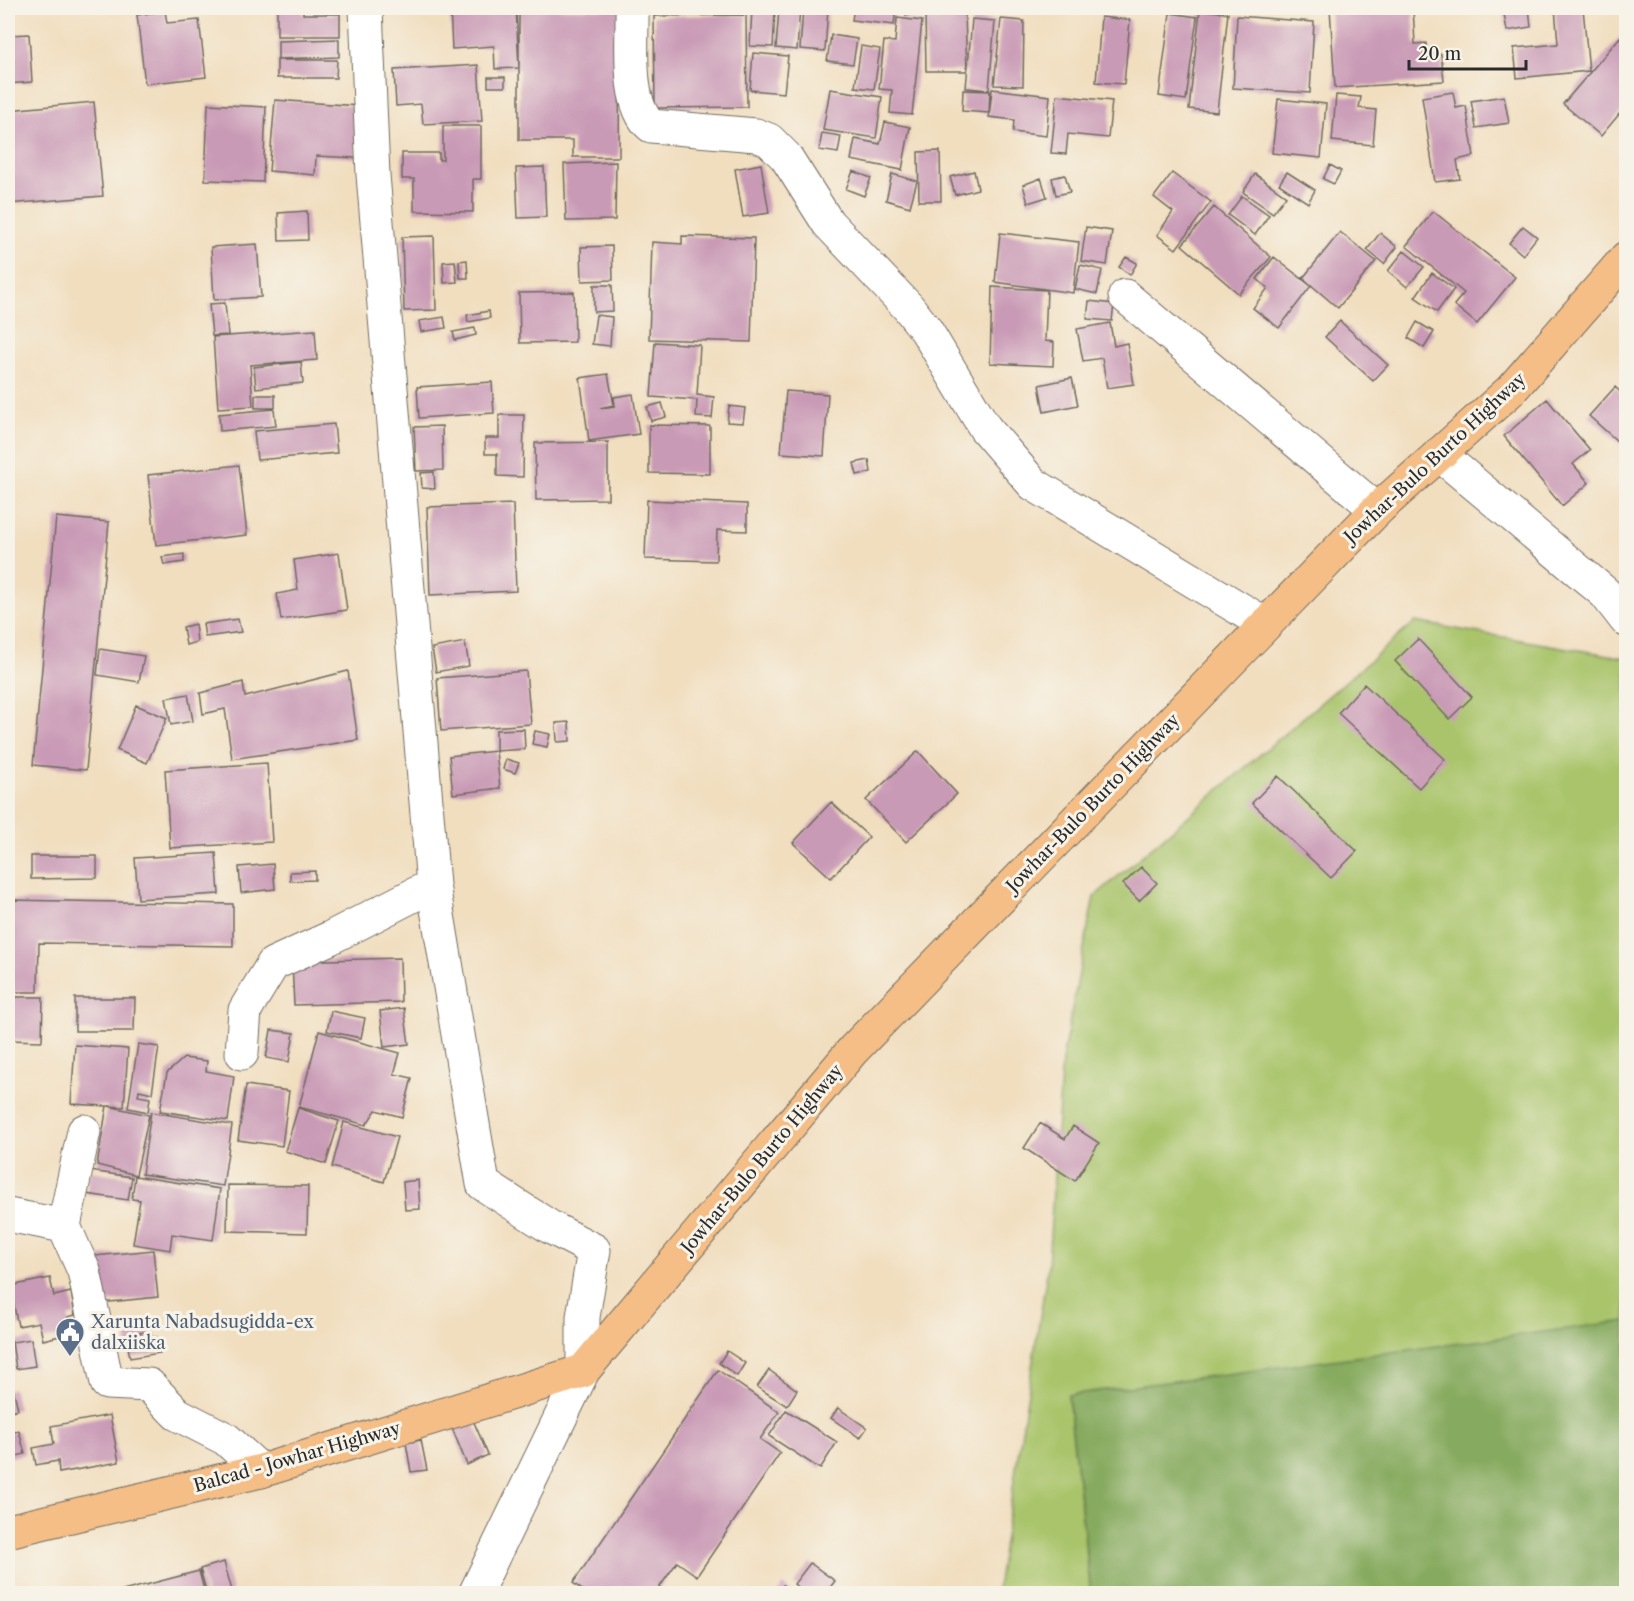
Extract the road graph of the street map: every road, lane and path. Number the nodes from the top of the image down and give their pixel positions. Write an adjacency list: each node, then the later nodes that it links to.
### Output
1 (366, 8): 9 (street)
2 (632, 8): 8 (street)
3 (1626, 258): 5 (main road, Jowhar-Bulo Burto Highway)
4 (1125, 296): 6 (street)
5 (1438, 454): 6 (main road, Jowhar-Bulo Burto Highway); 7 (street)
6 (1377, 510): 8 (main road, Jowhar-Bulo Burto Highway)
7 (1626, 620)
8 (1265, 624): 14 (main road, Jowhar-Bulo Burto Highway)
9 (433, 885): 10 (street); 14 (street)
10 (242, 1053)
11 (84, 1131): 13 (street)
12 (8, 1215): 13 (street)
13 (64, 1226): 15 (street)
14 (584, 1371): 15 (main road, Balcad - Jowhar Highway); 17 (street)
15 (261, 1471): 16 (main road, Balcad - Jowhar Highway)
16 (8, 1531)
17 (475, 1593)

